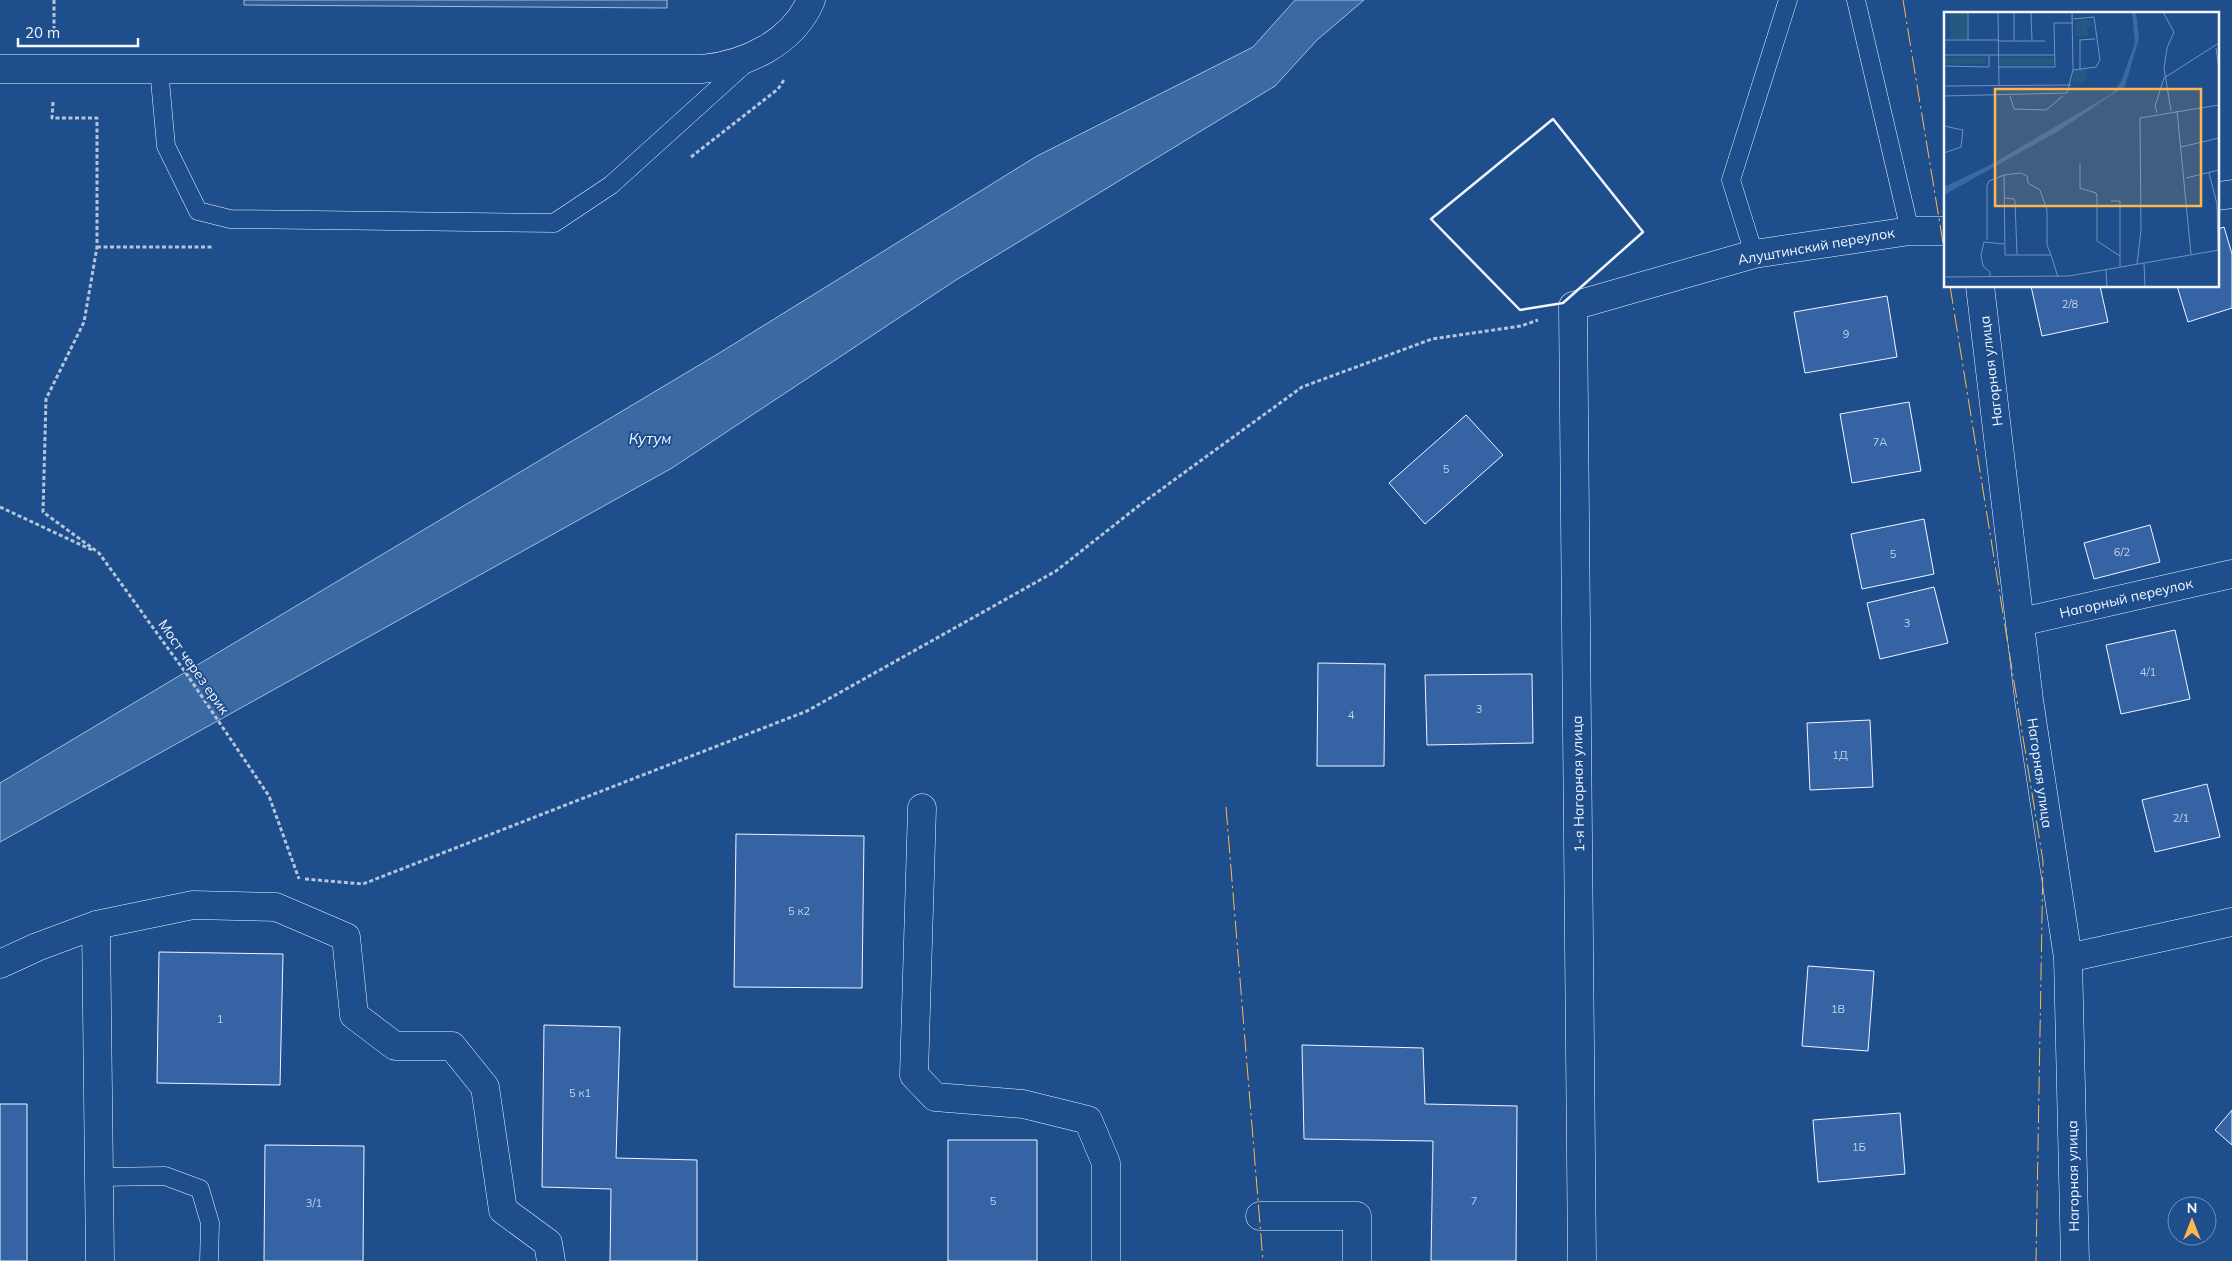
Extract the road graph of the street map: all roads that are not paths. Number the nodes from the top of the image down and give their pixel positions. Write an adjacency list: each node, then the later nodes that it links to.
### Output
1 (811, 0): 4 (street)
2 (1788, 0): 9 (lane)
3 (1856, 0): 7 (lane)
4 (754, 56): 6 (street); 6 (lane)
5 (0, 69): 6 (street)
6 (159, 69)
7 (1910, 231): 8 (street, Алуштинский переулок); 9 (street, Алуштинский переулок)
8 (1944, 231)
9 (1754, 254): 11 (street, Алуштинский переулок)
10 (1980, 288): 13 (street, Нагорная улица)
11 (1573, 306): 26 (street, 1-я Нагорная улица)
12 (2232, 574): 13 (street, Нагорный переулок)
13 (2021, 622): 17 (street, Нагорная улица)
14 (922, 808): 24 (street)
15 (2232, 922): 17 (street)
16 (96, 924): 18 (street); 19 (street); 23 (street)
17 (2068, 958): 27 (street, Нагорная улица)
18 (0, 964)
19 (100, 1177): 21 (street); 22 (lane)
20 (1260, 1216): 25 (street)
21 (100, 1261)
22 (209, 1261)
23 (551, 1261)
24 (1106, 1261)
25 (1357, 1261)
26 (1582, 1261)
27 (2075, 1261)

